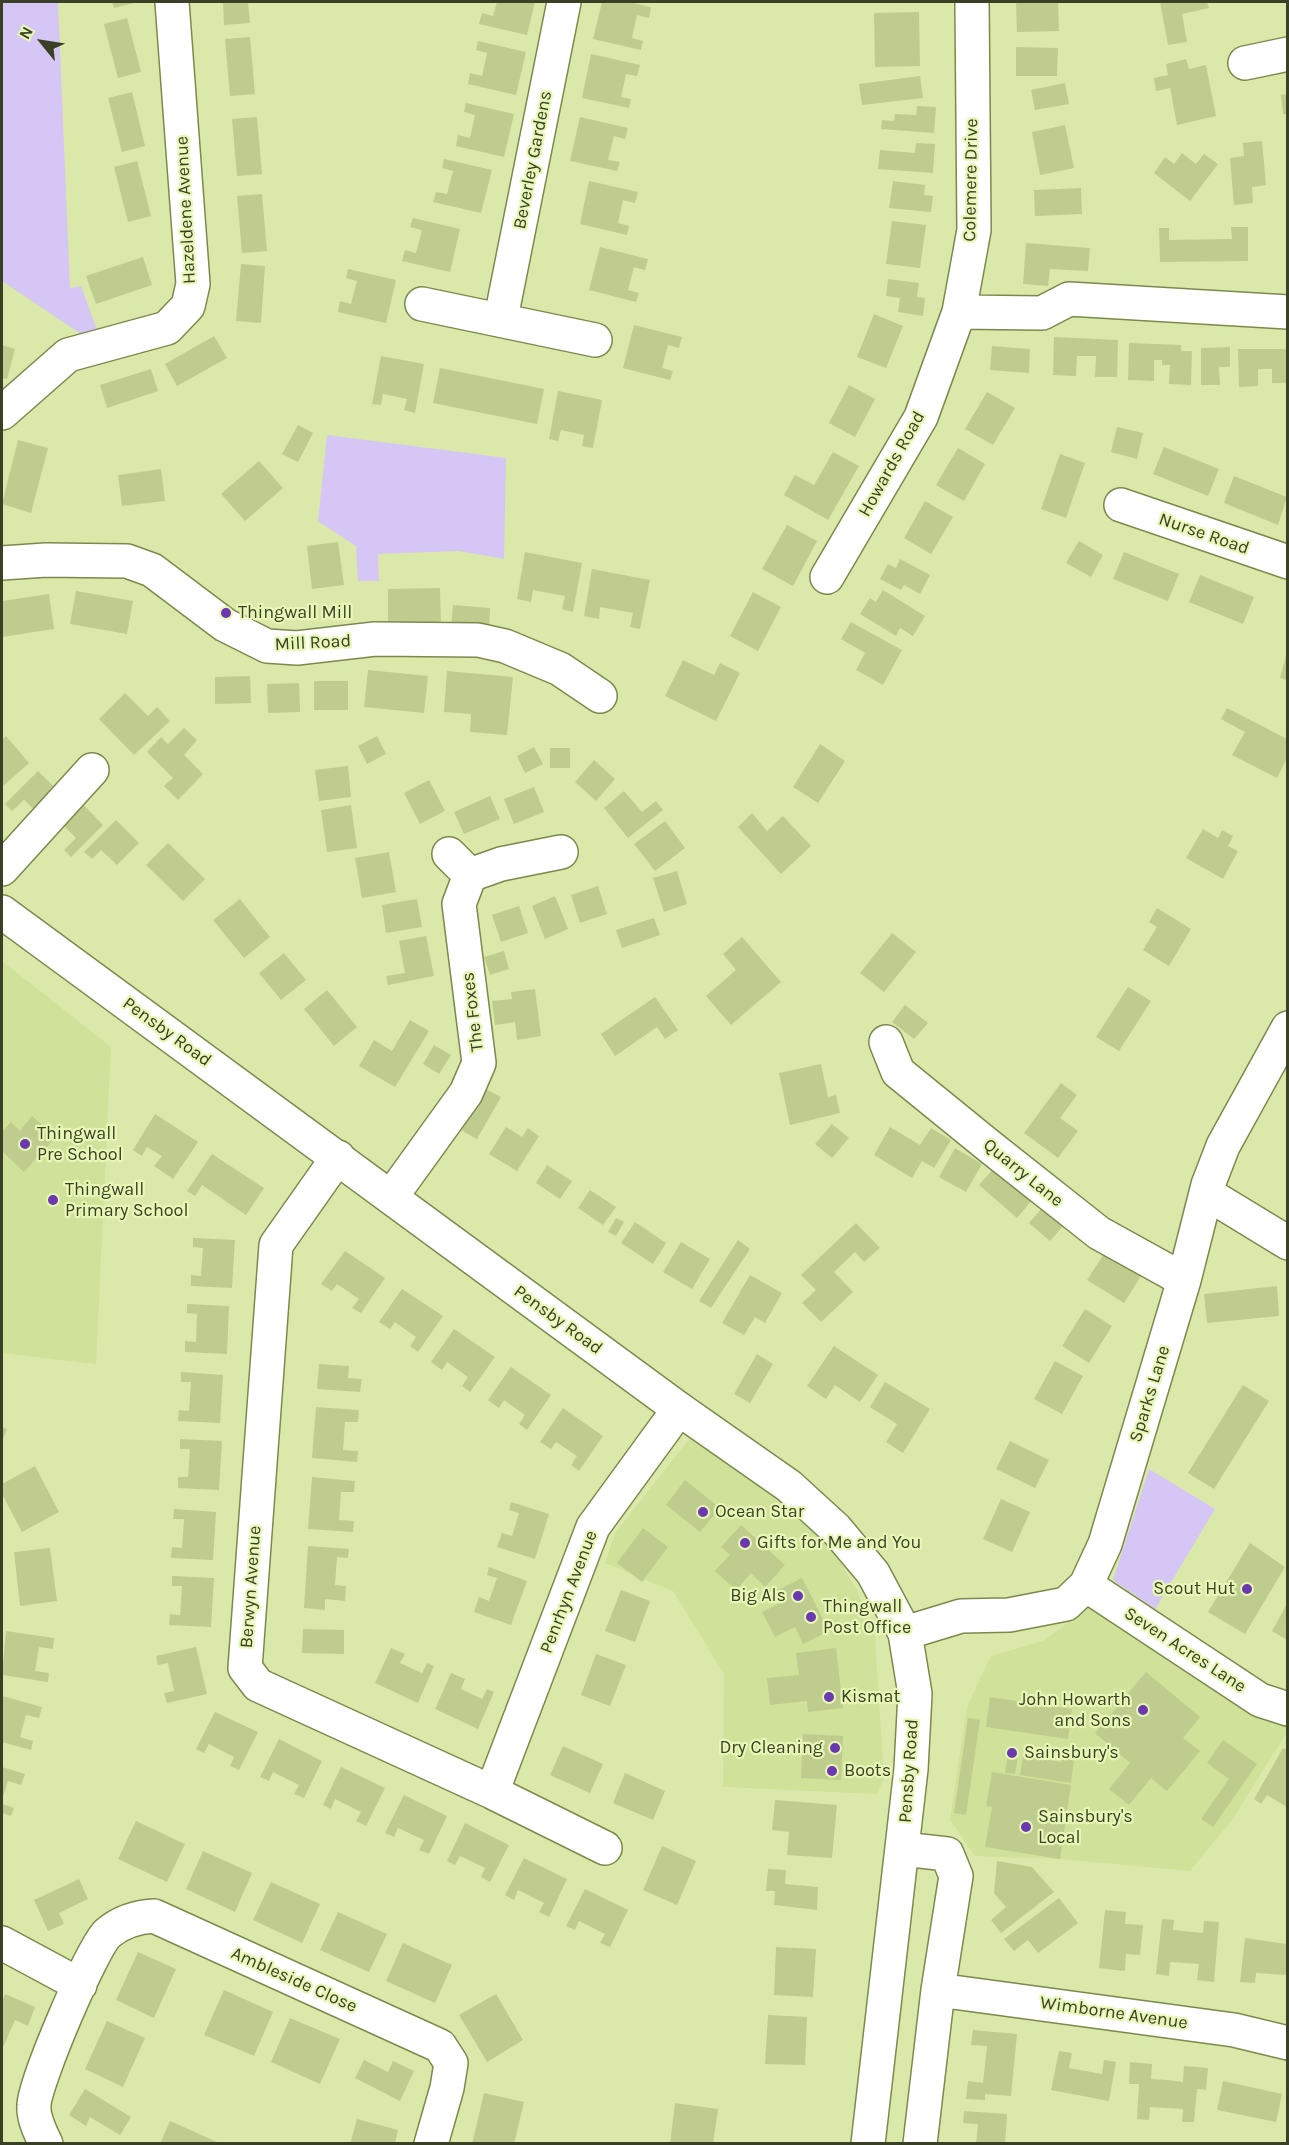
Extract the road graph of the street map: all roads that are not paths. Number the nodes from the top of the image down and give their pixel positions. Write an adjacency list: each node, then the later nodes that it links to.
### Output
1 (172, 2): 11 (street, Hazeldene Avenue)
2 (564, 2): 9 (street, Beverley Gardens)
3 (972, 2): 7 (street, Colemere Drive)
4 (1287, 54): 5 (street)
5 (1245, 63)
6 (422, 304): 9 (street)
7 (959, 312): 8 (street); 15 (street, Howards Road)
8 (1287, 312)
9 (501, 318): 10 (street)
10 (595, 340)
11 (2, 413)
12 (1121, 505): 13 (street, Nurse Road)
13 (1287, 562)
14 (2, 563): 16 (street, Mill Road)
15 (827, 577)
16 (600, 696)
17 (92, 770): 19 (street)
18 (561, 852): 25 (street, The Foxes)
19 (2, 869)
20 (2, 912): 23 (street, Pensby Road)
21 (1287, 1028): 24 (street, Sparks Lane)
22 (886, 1042): 27 (street, Quarry Lane)
23 (338, 1157): 25 (street, Pensby Road); 32 (street, Berwyn Avenue)
24 (1206, 1193): 26 (street); 27 (street, Sparks Lane)
25 (391, 1197): 28 (street, Pensby Road)
26 (1287, 1243)
27 (1184, 1280): 29 (street, Sparks Lane)
28 (679, 1409): 30 (street, Pensby Road); 32 (street, Penrhyn Avenue)
29 (1086, 1585): 30 (street, Sparks Lane); 31 (street, Seven Acres Lane)
30 (905, 1633): 34 (street, Pensby Road)
31 (1287, 1710)
32 (492, 1792): 33 (street, Berwyn Avenue)
33 (605, 1848)
34 (903, 1849): 37 (street, Pensby Road); 41 (street, Pensby Road)
35 (2, 1943): 36 (street)
36 (80, 1985): 39 (street, Ambleside Close); 40 (street, Ambleside Close)
37 (938, 1990): 38 (street, Wimborne Avenue); 42 (street, Pensby Road)
38 (1287, 2043)
39 (46, 2144)
40 (431, 2144)
41 (868, 2144)
42 (920, 2144)

